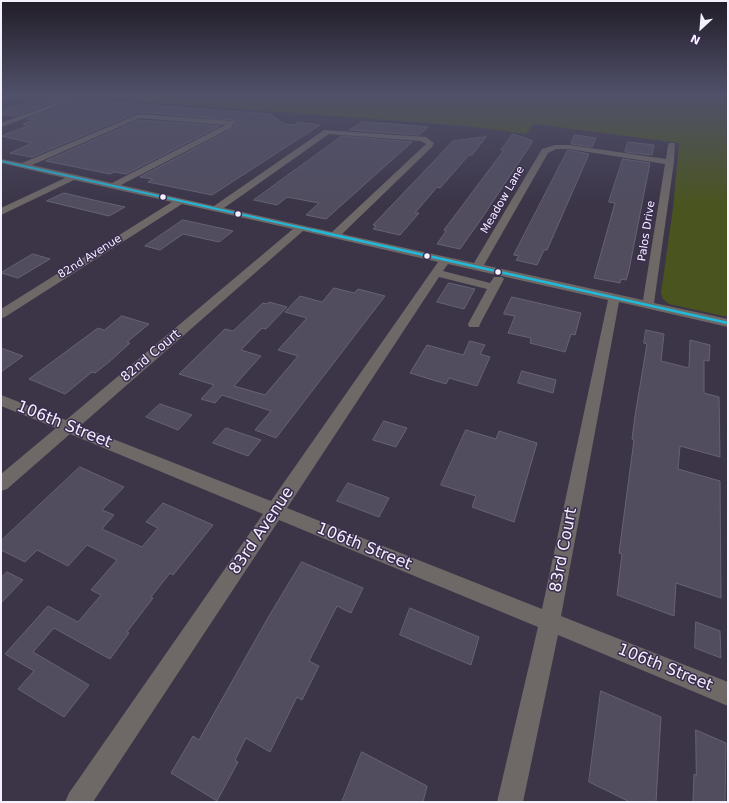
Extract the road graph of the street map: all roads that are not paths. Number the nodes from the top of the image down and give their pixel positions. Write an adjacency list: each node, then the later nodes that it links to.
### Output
1 (103, 131): 6 (street)
2 (218, 131): 8 (street)
3 (672, 144): 5 (street, Palos Drive)
4 (1, 161): 6 (street)
5 (670, 162): 15 (street, Meadow Lane); 19 (street, Palos Drive)
6 (24, 166): 7 (street)
7 (73, 177): 8 (street); 11 (street)
8 (113, 186): 9 (street)
9 (180, 201): 10 (street); 20 (street, 82nd Avenue)
10 (216, 209): 12 (street); 13 (street)
11 (1, 212)
12 (301, 228): 13 (street); 24 (street, 82nd Court)
13 (335, 235): 14 (street)
14 (441, 266): 15 (street); 17 (street); 26 (street, 83rd Avenue)
15 (477, 267): 16 (street)
16 (502, 272): 17 (street); 18 (street)
17 (494, 287): 22 (street)
18 (614, 298): 19 (street); 27 (street, 83rd Court)
19 (648, 305): 21 (street)
20 (1, 314)
21 (728, 323)
22 (474, 324)
23 (1, 400): 24 (street, 106th Street)
24 (67, 426): 25 (street, 82nd Court); 26 (street, 106th Street)
25 (1, 484)
26 (275, 512): 27 (street, 106th Street); 29 (street, 83rd Avenue)
27 (550, 621): 28 (street, 106th Street); 30 (street, 83rd Court)
28 (728, 694)
29 (78, 802)
30 (510, 802)

